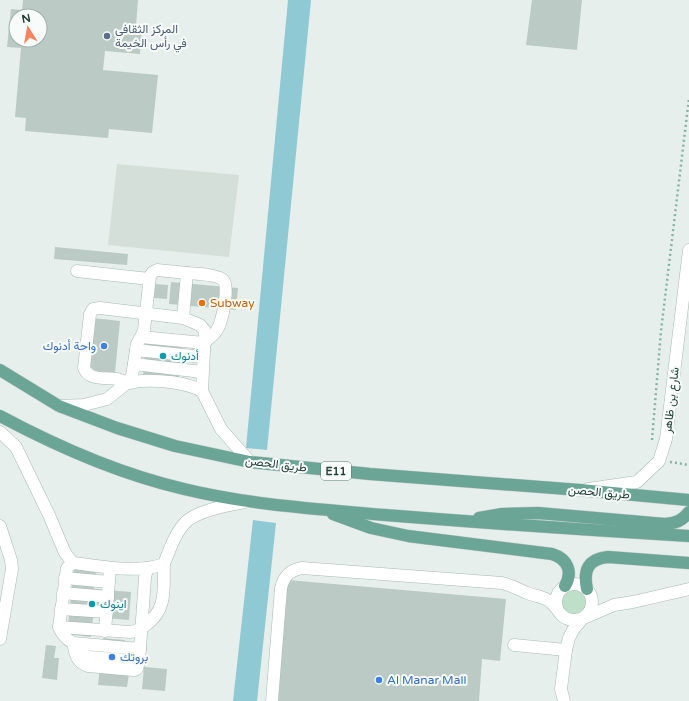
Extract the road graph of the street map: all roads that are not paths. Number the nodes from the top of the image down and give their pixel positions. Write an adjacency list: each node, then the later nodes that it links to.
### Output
1 (689, 250): 20 (street, شارع بن ظاهر)
2 (77, 272): 4 (street)
3 (187, 273): 4 (street); 6 (street); 8 (street)
4 (149, 279): 5 (street)
5 (145, 314): 6 (street); 7 (street); 14 (street)
6 (183, 318): 8 (street)
7 (141, 337): 8 (street); 9 (street)
8 (204, 343): 10 (street)
9 (136, 350): 10 (street); 11 (street)
10 (203, 357): 13 (street)
11 (134, 364): 13 (street); 14 (street)
12 (0, 370): 16 (main road, طريق الحصن / E11)
13 (202, 372): 15 (street)
14 (127, 383): 15 (street); 16 (street)
15 (202, 391): 19 (street)
16 (59, 406): 19 (main road, طريق الحصن / E11)
17 (0, 416): 22 (main road)
18 (0, 432): 28 (street)
19 (250, 462): 20 (main road, طريق الحصن / E11)
20 (580, 490): 21 (main road, طريق الحصن / E11)
21 (689, 500)
22 (245, 502): 23 (main road); 30 (street)
23 (322, 510): 25 (main road); 36 (main road)
24 (689, 512): 25 (main road)
25 (466, 522): 27 (main road)
26 (0, 526): 50 (street)
27 (689, 536)
28 (72, 562): 31 (street); 34 (street)
29 (689, 563): 38 (main road)
30 (164, 564): 33 (street); 48 (street)
31 (94, 566): 32 (street); 33 (street)
32 (110, 568): 33 (street); 35 (street)
33 (144, 568): 48 (street)
34 (65, 578): 35 (street); 39 (street)
35 (109, 582): 41 (street)
36 (563, 588): 38 (street); 40 (street); 44 (street)
37 (689, 589): 42 (street)
38 (589, 591): 42 (street); 46 (street)
39 (63, 593): 41 (street); 43 (street)
40 (537, 595): 44 (street); 55 (street)
41 (108, 597): 45 (street)
42 (614, 605): 46 (street)
43 (61, 609): 45 (street); 47 (street)
44 (558, 611): 46 (street); 51 (street)
45 (107, 612): 49 (street)
46 (584, 617): 51 (street)
47 (59, 627): 49 (street); 53 (street)
48 (141, 629): 49 (street); 54 (street)
49 (105, 631)
50 (0, 639)
51 (568, 644): 52 (street); 56 (street)
52 (514, 645)
53 (75, 648): 54 (street); 54 (street)
54 (139, 655)
55 (272, 701)
56 (564, 701)

